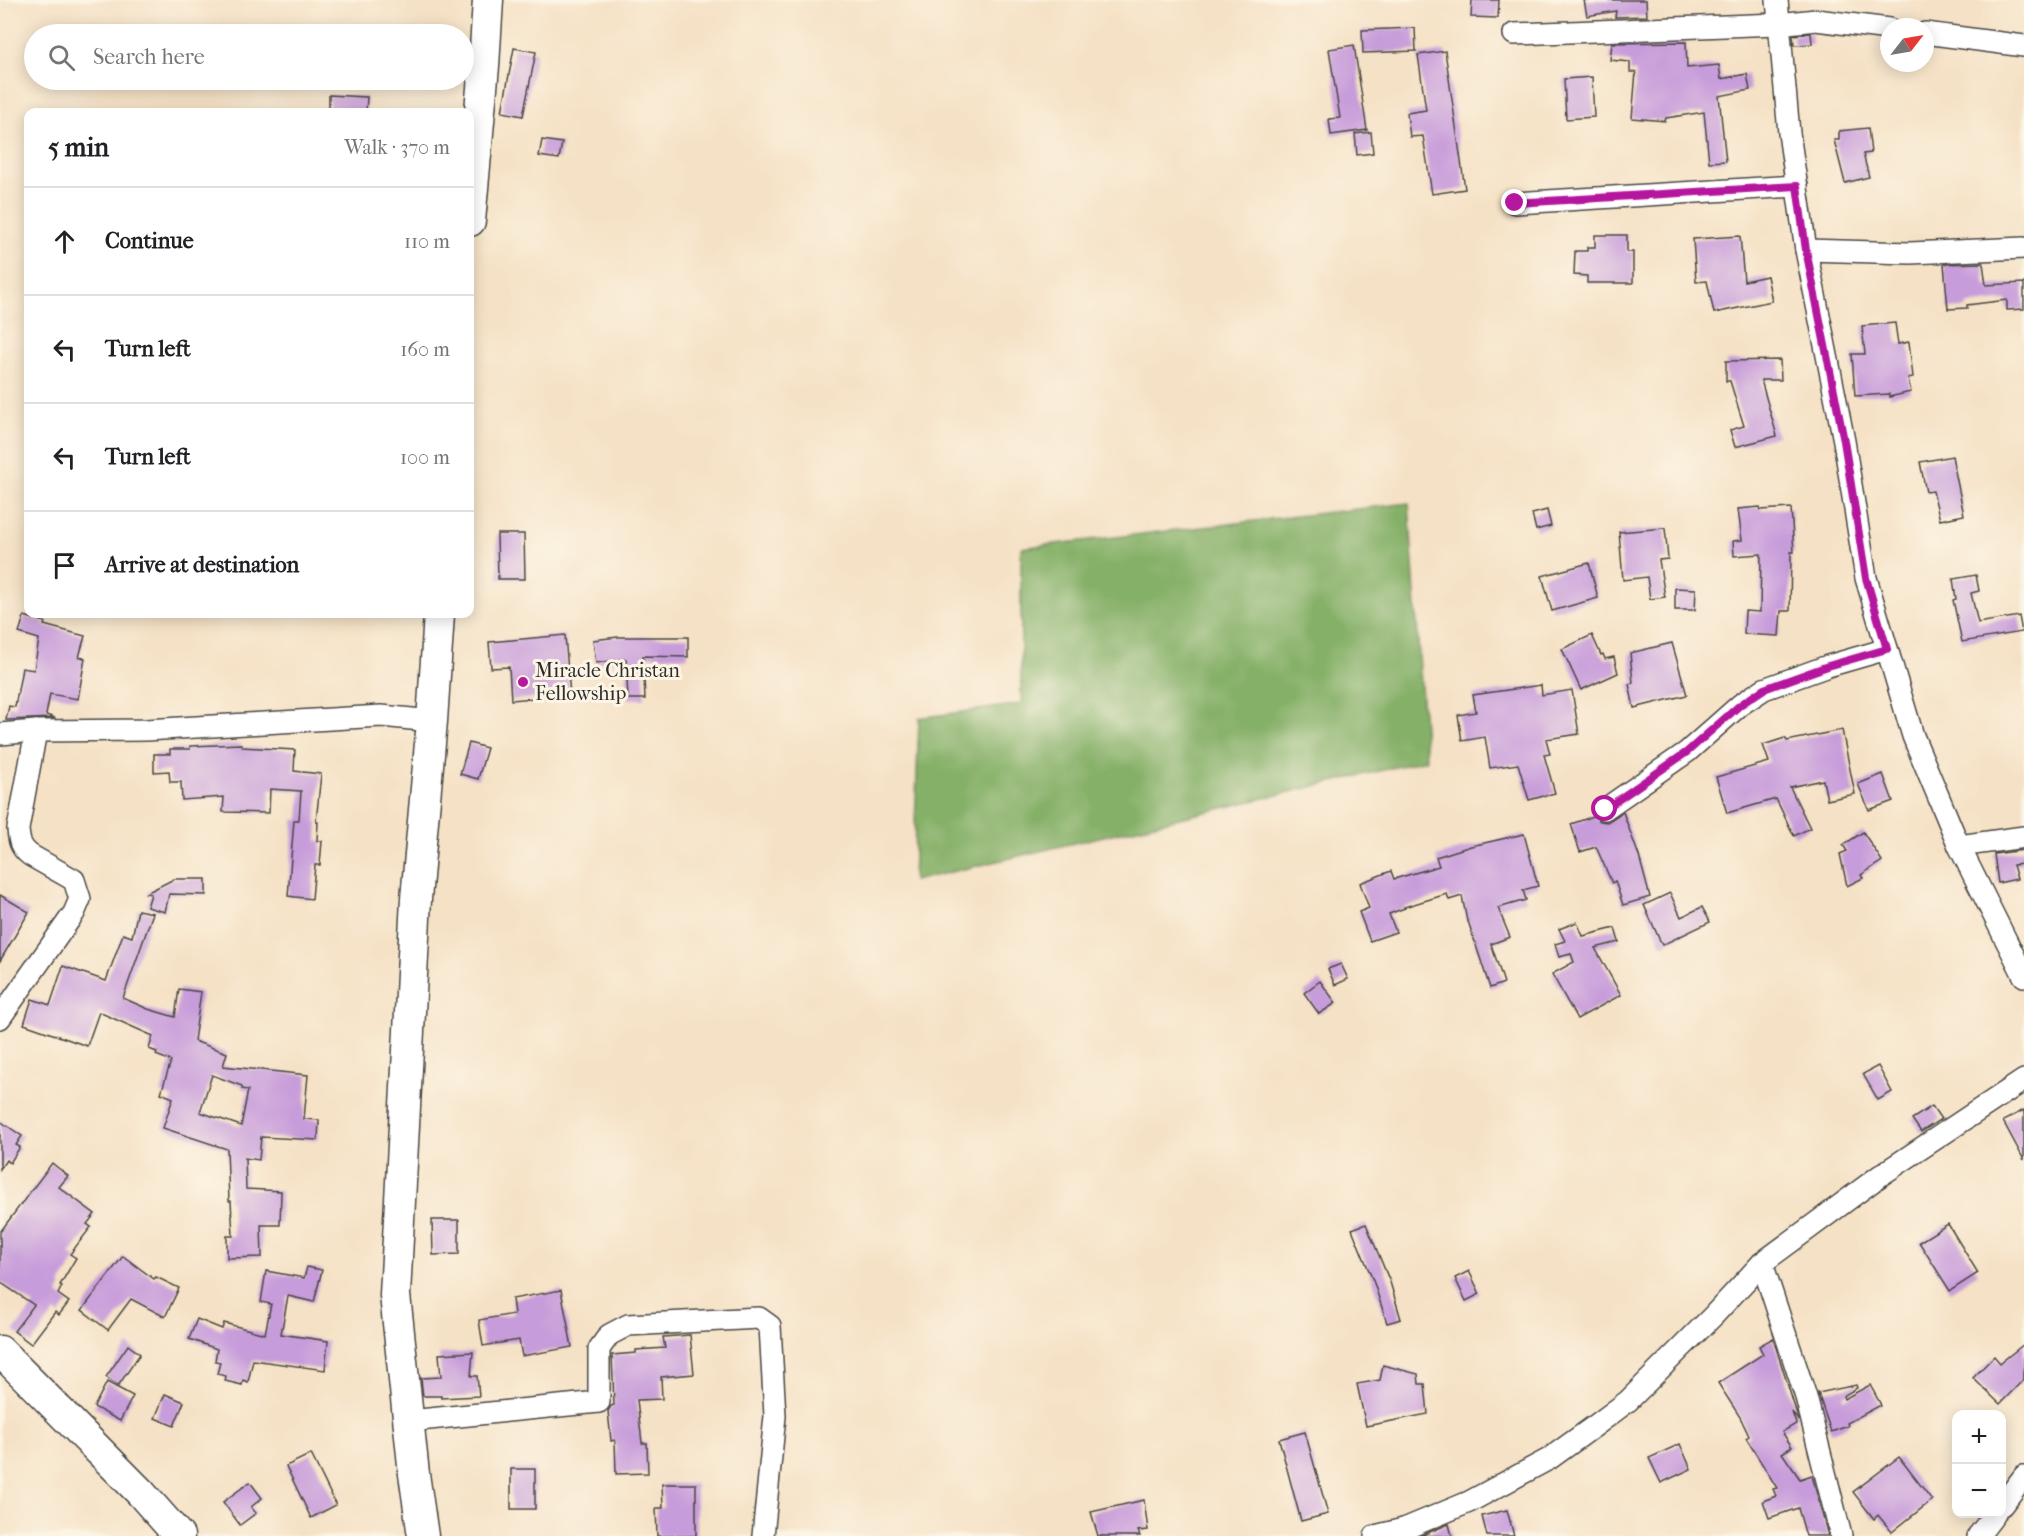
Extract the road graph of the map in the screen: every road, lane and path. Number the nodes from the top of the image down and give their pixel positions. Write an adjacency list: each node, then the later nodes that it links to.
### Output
1 (488, 0): 8 (street)
2 (1777, 0): 3 (street)
3 (1778, 24): 4 (street); 5 (street); 9 (street)
4 (1880, 28)
5 (1514, 34)
6 (1934, 34): 7 (street)
7 (2024, 46)
8 (474, 177)
9 (1797, 186): 10 (street); 12 (street)
10 (1515, 203)
11 (2024, 248): 12 (street)
12 (1806, 250): 14 (street)
13 (439, 618): 15 (street)
14 (1887, 649): 18 (street); 20 (street)
15 (432, 721): 16 (street); 26 (street)
16 (36, 731): 17 (street); 22 (street)
17 (0, 734)
18 (1605, 809)
19 (2024, 837): 20 (street)
20 (1959, 846): 21 (street)
21 (2024, 976)
22 (0, 1018)
23 (2024, 1080): 24 (street)
24 (1762, 1263): 30 (street); 35 (street)
25 (0, 1351): 31 (street)
26 (409, 1421): 32 (street); 33 (street)
27 (2024, 1476): 28 (street)
28 (2006, 1499)
29 (1992, 1518): 36 (street)
30 (1404, 1532): 34 (street)
31 (179, 1536)
32 (423, 1536)
33 (763, 1536)
34 (1375, 1536)
35 (1841, 1536)
36 (1978, 1536)

